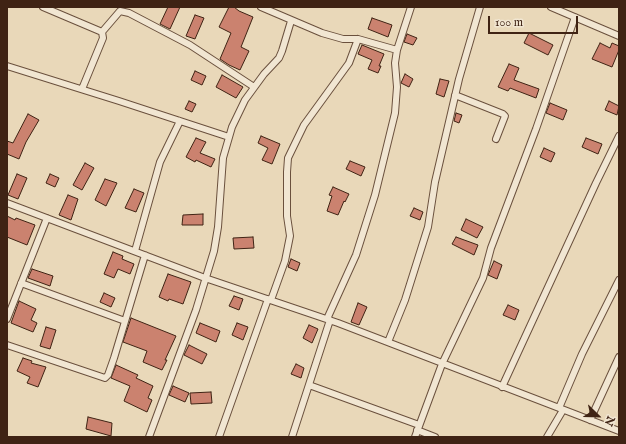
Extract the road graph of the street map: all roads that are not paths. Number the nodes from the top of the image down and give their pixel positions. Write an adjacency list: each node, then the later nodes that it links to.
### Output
1 (42, 7): 9 (street)
2 (262, 7): 8 (street)
3 (411, 7): 12 (street)
4 (480, 7): 16 (street)
5 (551, 7): 6 (street)
6 (558, 8): 7 (street)
7 (575, 17): 10 (street); 35 (street)
8 (290, 20): 11 (street); 14 (street)
9 (102, 32): 14 (street); 15 (street)
10 (618, 35)
11 (358, 39): 12 (street); 28 (street)
12 (397, 50): 30 (street)
13 (7, 66): 15 (street)
14 (254, 87): 19 (street)
15 (82, 89): 17 (street)
16 (455, 95): 20 (street); 32 (street)
17 (180, 121): 19 (street); 23 (street)
18 (619, 136): 37 (street)
19 (229, 137): 25 (street)
20 (496, 139)
21 (7, 203): 22 (street)
22 (47, 218): 23 (street); 27 (street)
23 (135, 250): 24 (street)
24 (145, 254): 25 (street); 31 (street)
25 (205, 278): 28 (street); 42 (street)
26 (619, 280): 38 (street)
27 (21, 283): 29 (street); 31 (street)
28 (270, 299): 30 (street); 43 (street)
29 (7, 319)
30 (328, 320): 32 (street); 36 (street)
31 (125, 321): 33 (street)
32 (388, 342): 35 (street)
33 (7, 345)
34 (619, 357): 39 (street)
35 (442, 364): 37 (street); 40 (street)
36 (309, 385): 40 (street); 44 (street)
37 (502, 387): 38 (street)
38 (561, 409): 39 (street); 47 (street)
39 (590, 420): 41 (street)
40 (418, 428): 45 (street); 46 (street)
41 (619, 431)
42 (149, 437)
43 (219, 437)
44 (292, 437)
45 (415, 437)
46 (435, 437)
47 (547, 437)

